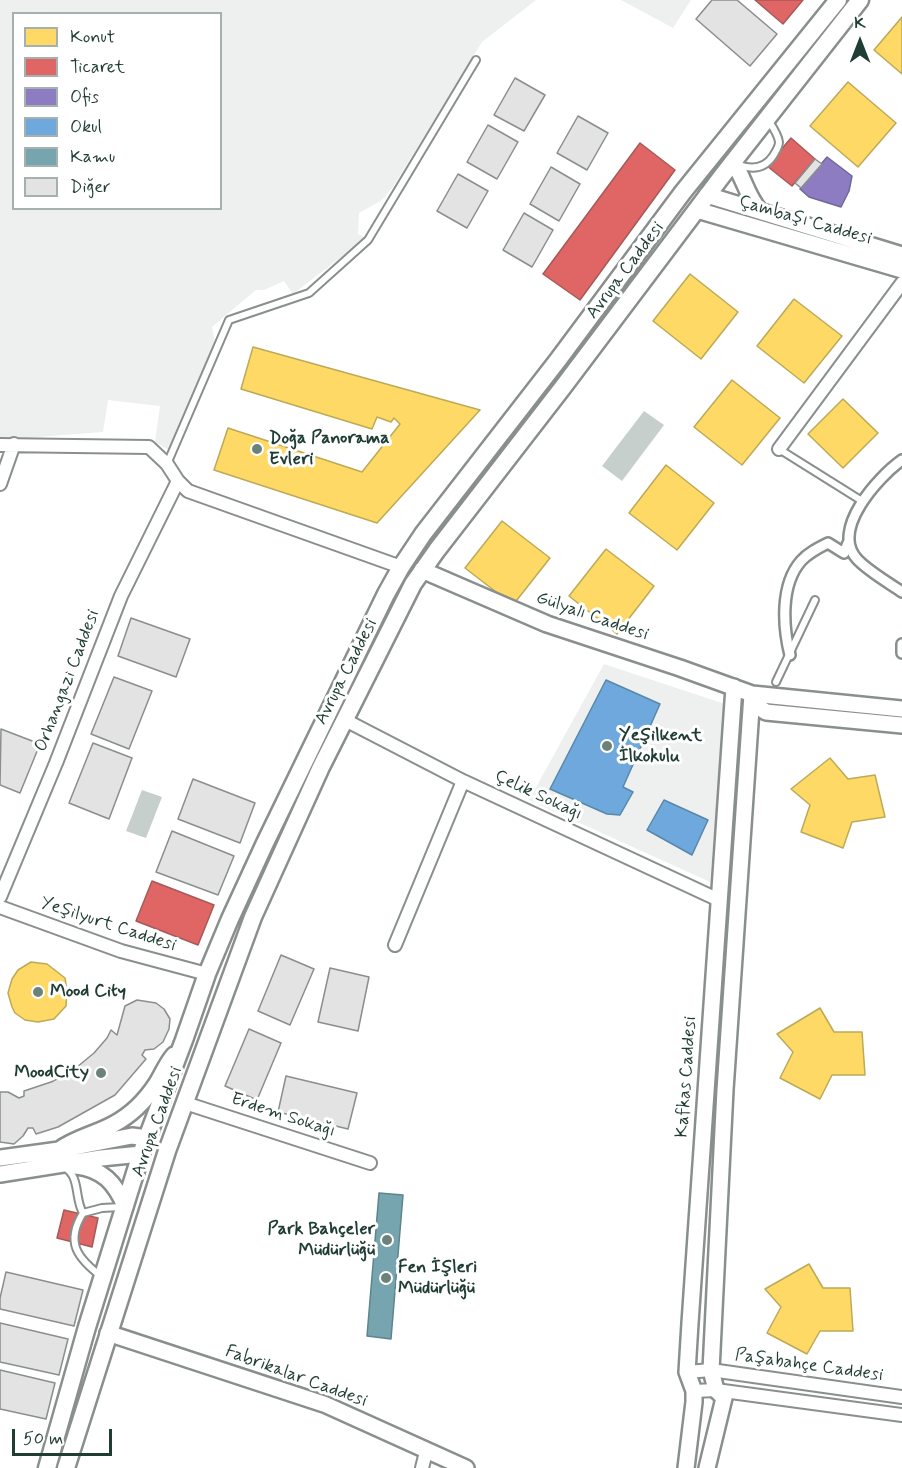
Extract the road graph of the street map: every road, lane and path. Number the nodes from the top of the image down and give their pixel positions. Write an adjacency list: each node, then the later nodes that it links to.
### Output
1 (838, 0): 6 (main road, Avrupa Caddesi)
2 (860, 0): 4 (main road, Avrupa Caddesi)
3 (476, 60): 17 (lane)
4 (767, 119): 5 (main road, Avrupa Caddesi); 5 (lane)
5 (733, 162): 7 (main road, Avrupa Caddesi); 9 (street)
6 (683, 192): 7 (main road); 8 (main road); 22 (main road, Avrupa Caddesi)
7 (708, 195): 8 (main road, Avrupa Caddesi); 9 (street, Çambaşı Caddesi)
8 (697, 210): 11 (street, Çambaşı Caddesi); 23 (main road, Avrupa Caddesi)
9 (760, 211): 10 (street, Çambaşı Caddesi)
10 (902, 255)
11 (902, 270)
12 (902, 283): 15 (street)
13 (14, 444): 14 (street); 17 (street); 19 (street)
14 (0, 445)
15 (779, 449): 20 (lane)
16 (902, 460): 20 (street)
17 (168, 464): 18 (street)
18 (178, 481): 22 (street); 36 (street, Orhangazi Caddesi)
19 (0, 484)
20 (862, 501): 21 (street)
21 (849, 543): 24 (street); 28 (street)
22 (401, 567): 40 (main road, Avrupa Caddesi)
23 (422, 570): 30 (street, Gülyalı Caddesi); 33 (main road, Avrupa Caddesi)
24 (902, 592)
25 (815, 600): 28 (lane)
26 (902, 644): 27 (street)
27 (902, 653)
28 (790, 656): 29 (lane)
29 (776, 682)
30 (734, 687): 31 (street, Gülyalı Caddesi); 37 (street, Kafkas Caddesi)
31 (752, 694): 32 (street, Gülyalı Caddesi); 34 (street, Gülyalı Caddesi); 54 (street)
32 (902, 709)
33 (345, 720): 35 (street, Çelik Sokağı); 42 (main road, Avrupa Caddesi)
34 (902, 725)
35 (464, 781): 37 (street, Çelik Sokağı); 39 (street)
36 (0, 897)
37 (719, 900): 55 (street, Kafkas Caddesi)
38 (1, 913): 40 (street, Yeşilyurt Caddesi)
39 (395, 945)
40 (207, 974): 41 (main road, Avrupa Caddesi)
41 (184, 1040): 43 (main road, Avrupa Caddesi); 46 (street)
42 (185, 1103): 44 (main road, Avrupa Caddesi); 48 (street, Erdem Sokağı)
43 (147, 1138): 44 (main road); 45 (main road, Avrupa Caddesi); 46 (street)
44 (167, 1151): 45 (main road); 53 (main road, Avrupa Caddesi)
45 (141, 1154): 46 (street); 50 (main road, Avrupa Caddesi)
46 (60, 1157): 47 (street); 49 (street); 50 (street); 51 (lane)
47 (0, 1158)
48 (370, 1163)
49 (0, 1174)
50 (125, 1206): 51 (lane); 52 (main road, Avrupa Caddesi)
51 (83, 1213): 52 (lane)
52 (103, 1277): 61 (main road, Avrupa Caddesi)
53 (108, 1333): 60 (street, Fabrikalar Caddesi); 62 (main road, Avrupa Caddesi)
54 (711, 1370): 55 (street, Paşabahçe Caddesi); 56 (street); 58 (street, Paşabahçe Caddesi)
55 (687, 1372): 57 (street, Kafkas Caddesi)
56 (716, 1390): 57 (street); 59 (street); 66 (street)
57 (694, 1391): 65 (street, Kafkas Caddesi)
58 (902, 1397)
59 (902, 1415)
60 (426, 1452): 63 (street); 64 (street, Fabrikalar Caddesi)
61 (48, 1468)
62 (66, 1468)
63 (422, 1468)
64 (466, 1468)
65 (686, 1468)
66 (707, 1468)

